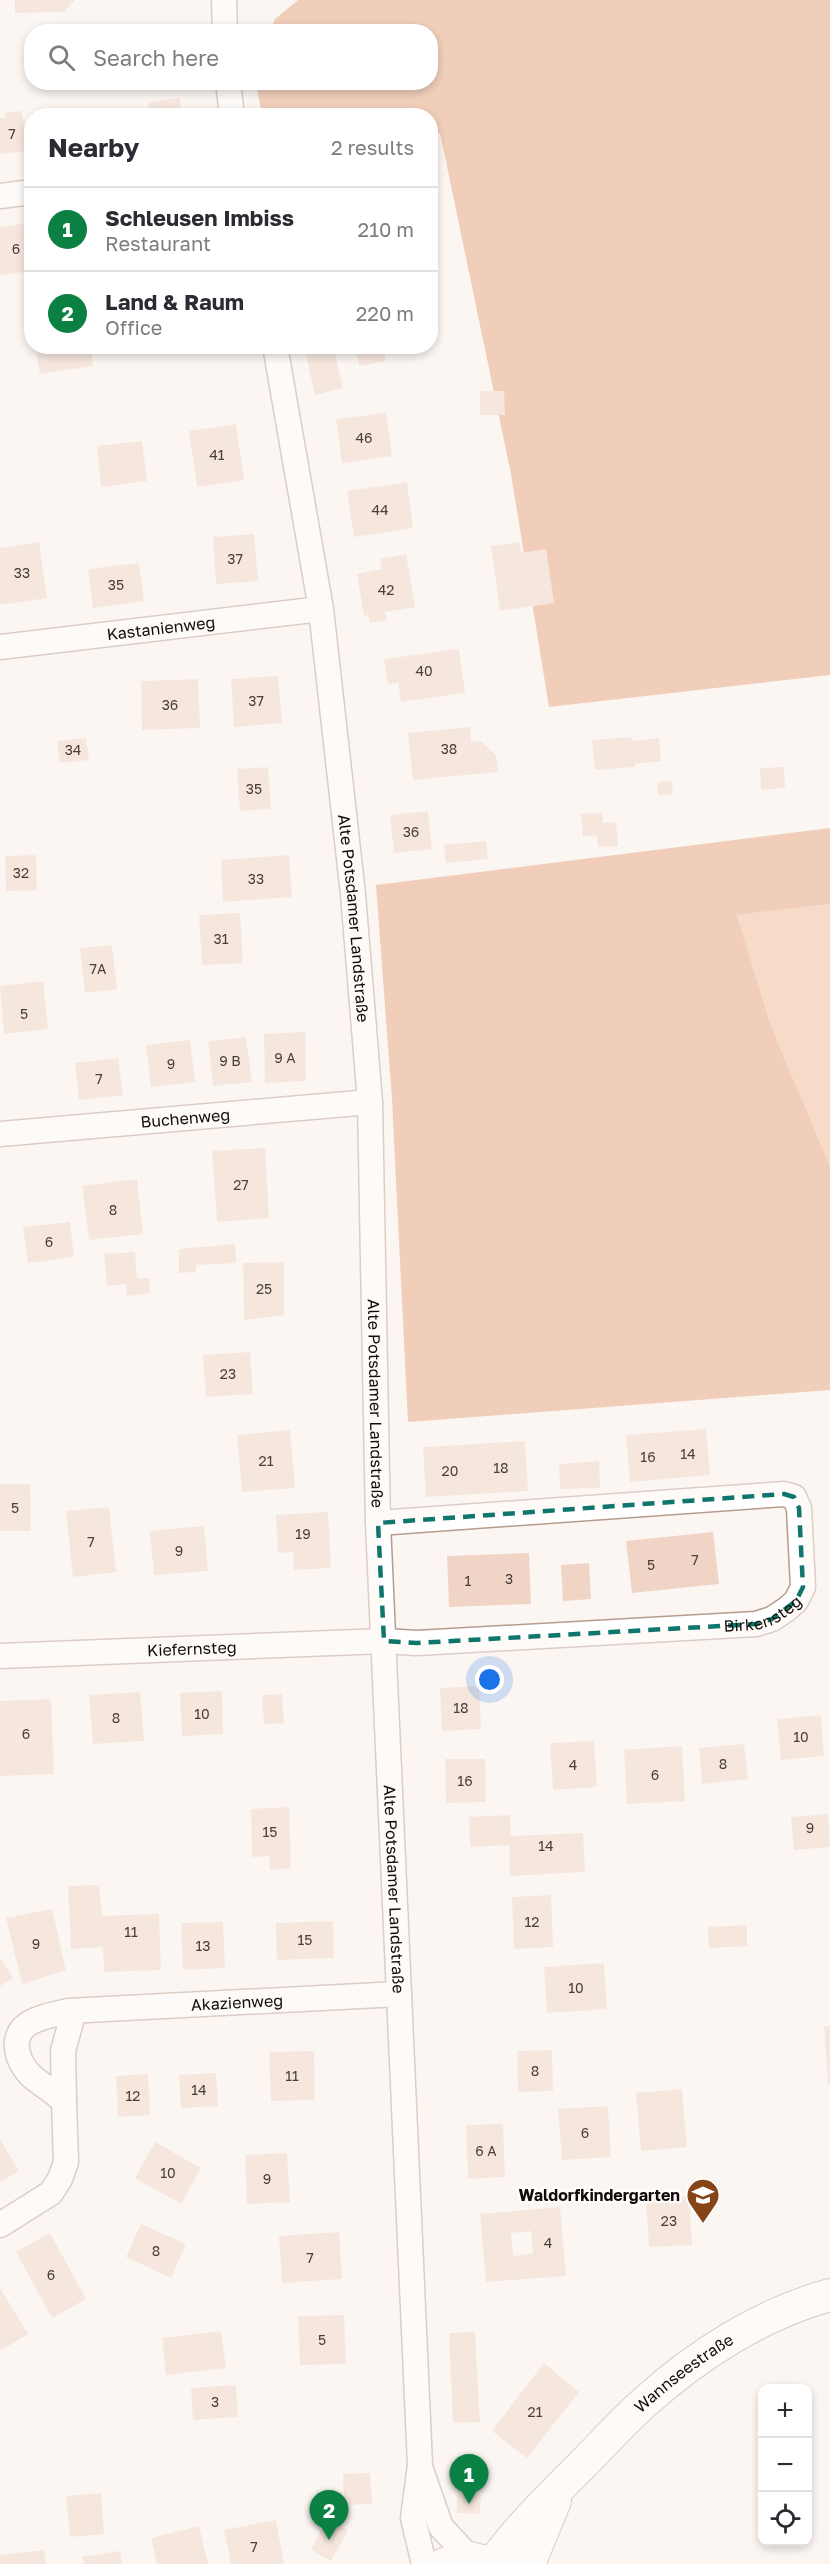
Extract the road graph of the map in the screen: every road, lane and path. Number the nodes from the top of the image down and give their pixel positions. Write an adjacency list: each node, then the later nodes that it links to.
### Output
1 (225, 1): 2 (street)
2 (225, 24)
3 (229, 90): 4 (street)
4 (231, 108)
5 (24, 193): 6 (street)
6 (0, 196)
7 (276, 354): 8 (street, Alte Potsdamer Landstraße)
8 (321, 609): 9 (street, Kastanienweg); 10 (street, Alte Potsdamer Landstraße)
9 (0, 647)
10 (370, 1102): 11 (street, Buchenweg); 12 (street, Alte Potsdamer Landstraße)
11 (0, 1134)
12 (378, 1523): 13 (street, Alte Potsdamer Landstraße); 13 (street, Birkensteg)
13 (384, 1641): 14 (street, Kiefernsteg); 15 (street, Alte Potsdamer Landstraße)
14 (0, 1656)
15 (399, 1994): 16 (street, Akazienweg); 20 (street, Alte Potsdamer Landstraße)
16 (74, 2011): 17 (street); 17 (street, Akazienweg)
17 (64, 2102): 18 (street)
18 (0, 2224)
19 (830, 2295): 21 (street, Wannseestraße)
20 (420, 2465): 22 (street, Alte Potsdamer Landstraße); 23 (street, Alte Potsdamer Landstraße)
21 (561, 2487): 22 (street, Wannseestraße); 24 (street, Wannseestraße)
22 (475, 2562)
23 (424, 2564)
24 (530, 2564)

